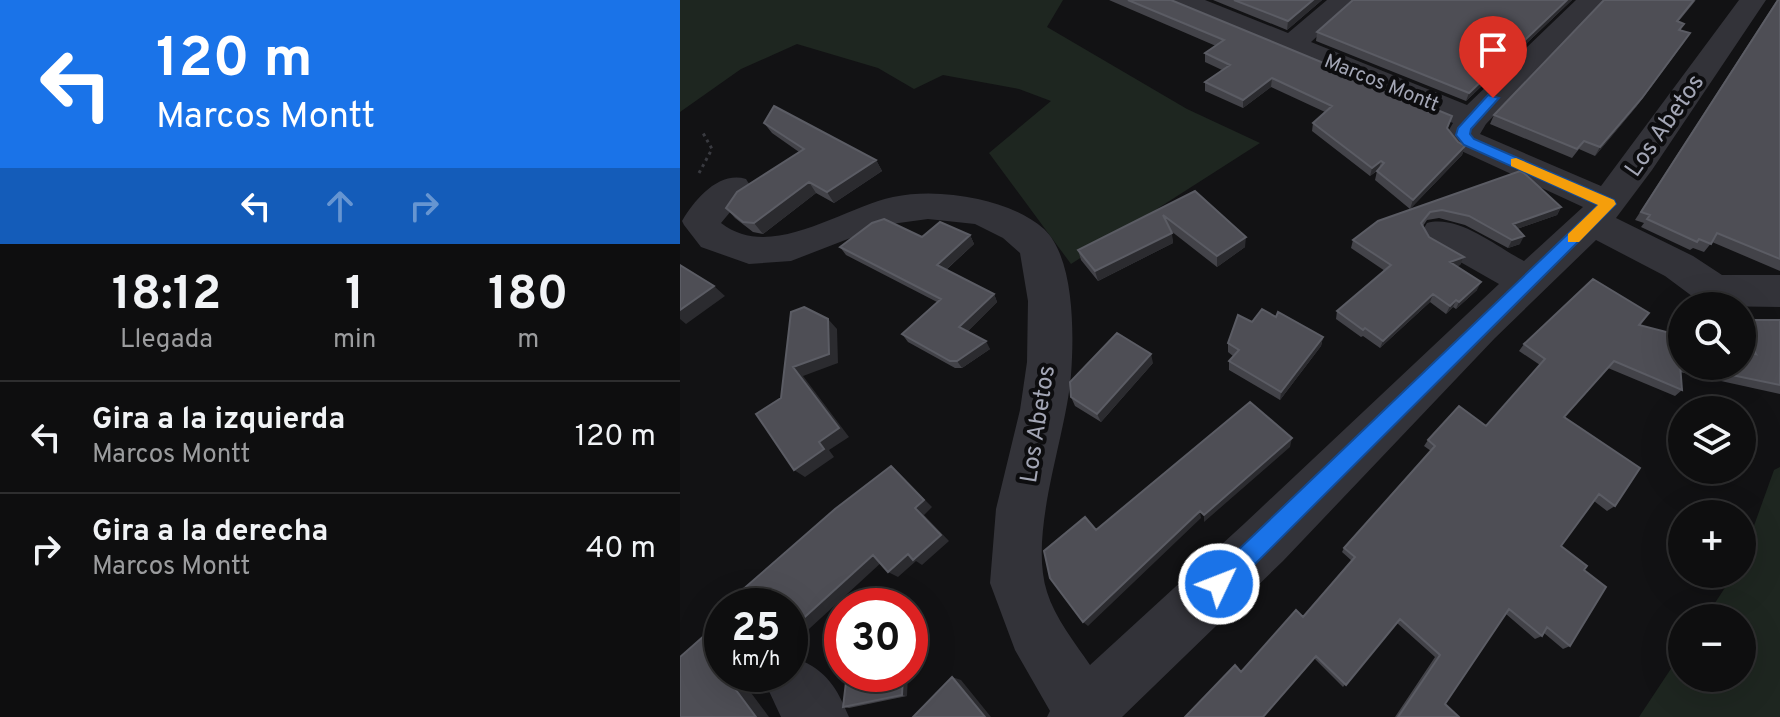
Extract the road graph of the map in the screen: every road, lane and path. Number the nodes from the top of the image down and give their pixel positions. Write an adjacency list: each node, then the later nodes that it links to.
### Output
1 (1182, 0): 5 (street, Marcos Montt)
2 (1343, 0): 5 (street, Marcos Montt)
3 (1591, 0): 6 (street)
4 (1753, 0): 9 (street, Los Abetos)
5 (1291, 45): 6 (street, Marcos Montt)
6 (1472, 119): 9 (street, Marcos Montt)
7 (703, 133): 8 (path)
8 (715, 181): 13 (street, Los Abetos)
9 (1600, 213): 11 (street, Los Abetos); 12 (street)
10 (1440, 233): 11 (street)
11 (1527, 281): 13 (street, Los Abetos)
12 (1780, 291)
13 (1081, 714)

